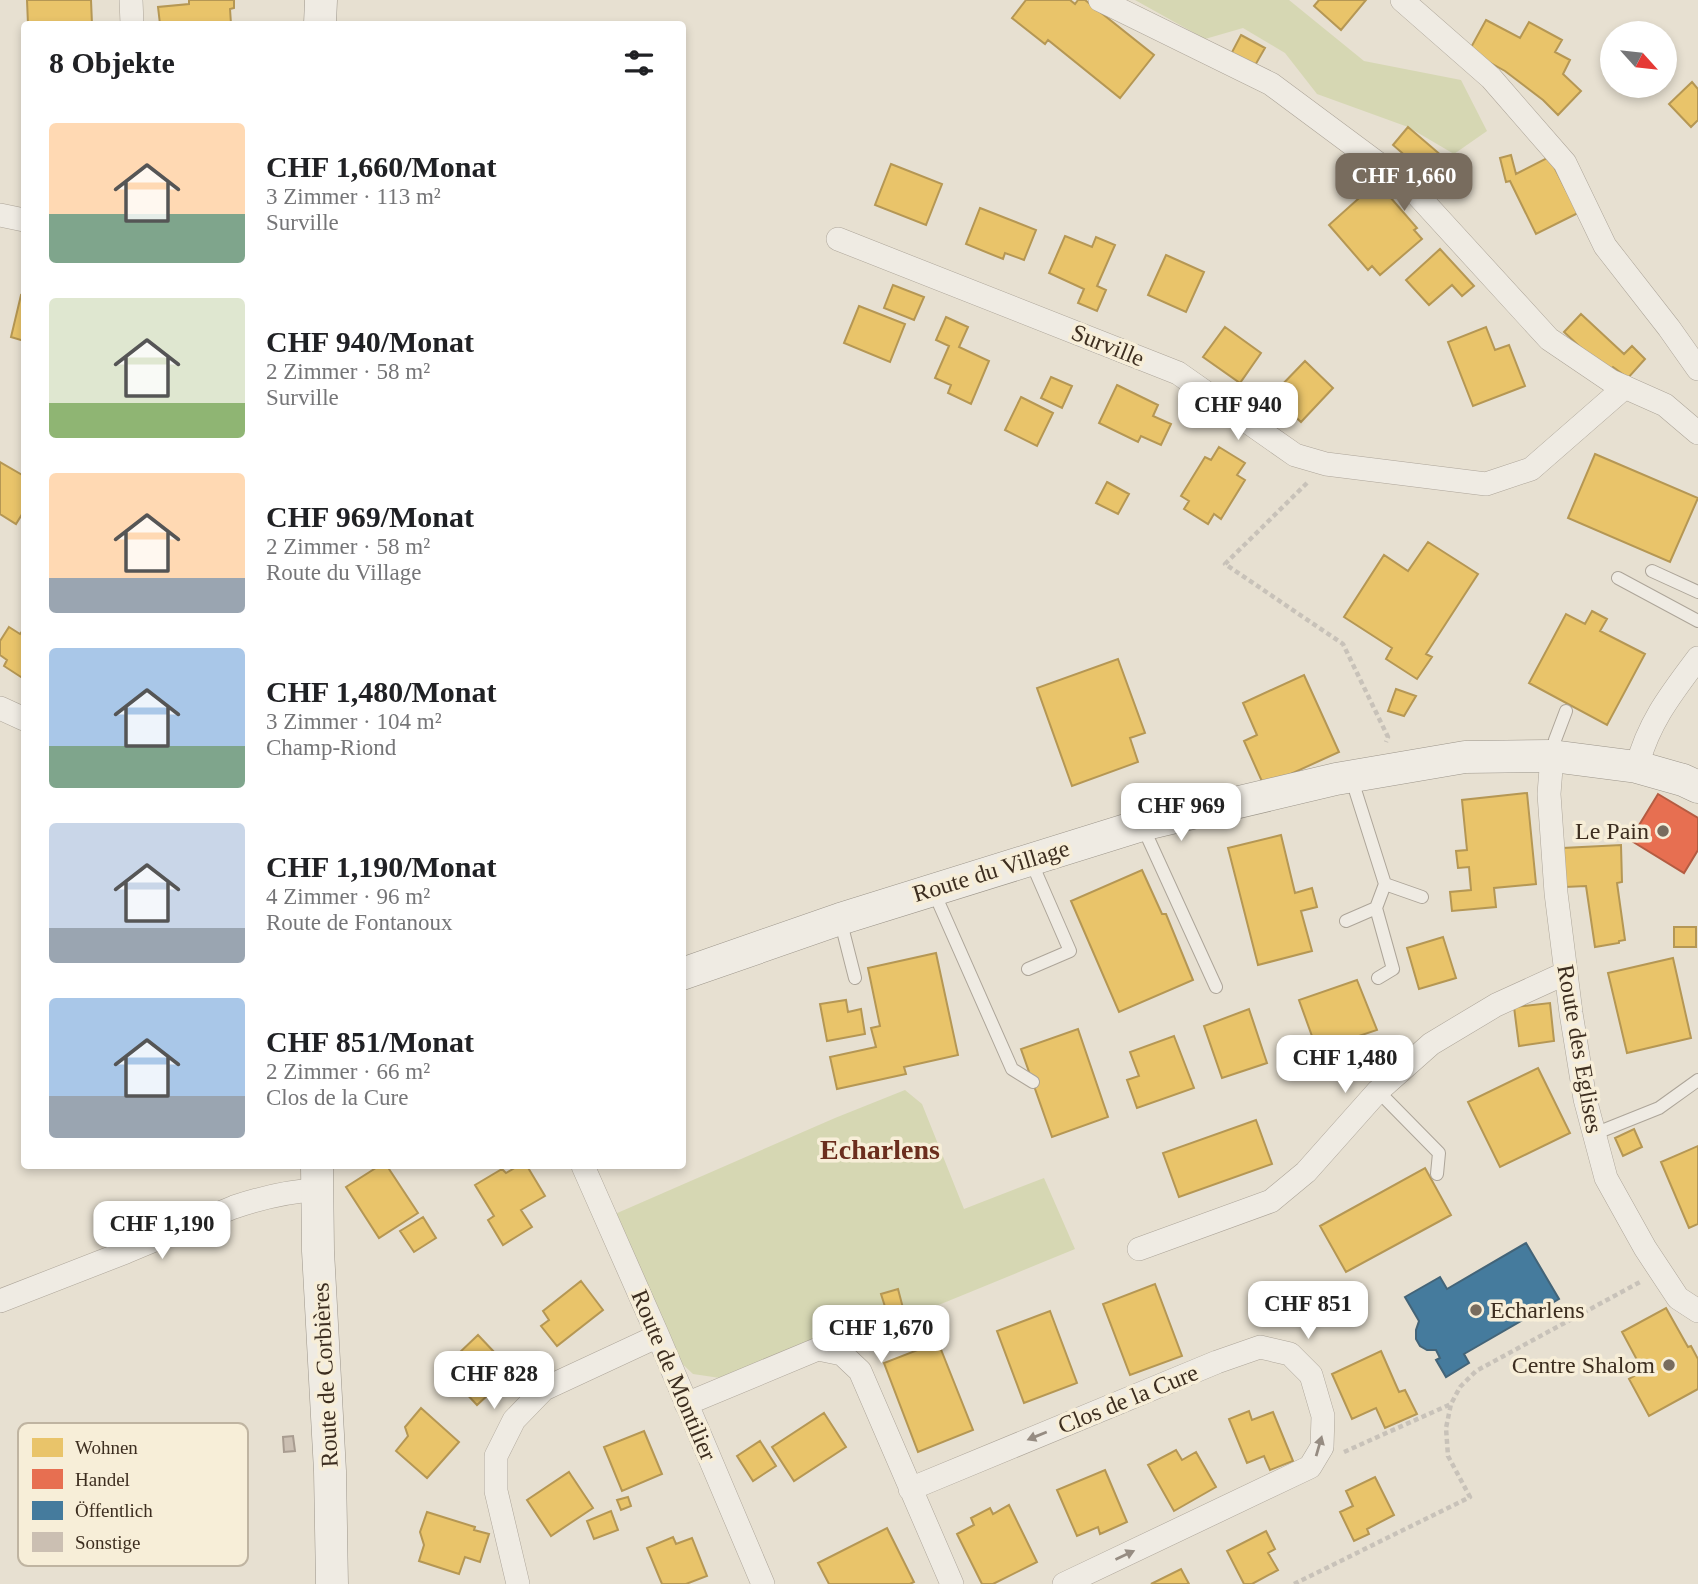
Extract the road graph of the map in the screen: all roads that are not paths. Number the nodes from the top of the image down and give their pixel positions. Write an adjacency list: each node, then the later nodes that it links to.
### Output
1 (131, 0): 5 (street)
2 (321, 0): 6 (street)
3 (1100, 0): 11 (street)
4 (1402, 0): 10 (street)
5 (132, 21)
6 (320, 21)
7 (0, 215): 8 (street)
8 (21, 219)
9 (838, 239): 11 (street, Surville)
10 (1698, 369)
11 (1625, 387): 12 (street)
12 (1698, 433)
13 (1652, 571): 15 (lane)
14 (1618, 578): 16 (lane)
15 (1698, 592)
16 (1698, 621)
17 (1698, 658): 22 (street)
18 (0, 708): 20 (street)
19 (1566, 711): 21 (lane)
20 (21, 718)
21 (1552, 756): 22 (street, Route du Village); 23 (street, Route du Village); 35 (street, Route des Eglises)
22 (1637, 767): 24 (street, Route du Village)
23 (1351, 777): 25 (street, Route du Village); 27 (lane)
24 (1698, 787)
25 (1142, 825): 26 (street, Route du Village); 38 (lane)
26 (1030, 859): 28 (street, Route du Village); 33 (lane)
27 (1385, 884): 29 (lane); 30 (lane)
28 (933, 890): 31 (street, Route du Village); 40 (lane)
29 (1422, 897)
30 (1376, 908): 32 (lane); 37 (lane)
31 (840, 919): 34 (street, Route du Village); 36 (lane)
32 (1346, 921)
33 (1028, 969)
34 (686, 973)
35 (1566, 973): 41 (street); 42 (street, Route des Eglises)
36 (855, 978)
37 (1378, 978)
38 (1216, 987)
39 (1698, 1080): 42 (lane)
40 (1032, 1082)
41 (1378, 1091): 44 (lane); 46 (street)
42 (1594, 1134): 48 (street, Route des Eglises)
43 (584, 1169): 49 (street, Route de Montilier)
44 (1437, 1174)
45 (317, 1178): 47 (street); 52 (street, Route de Corbières)
46 (1139, 1249)
47 (0, 1301)
48 (1698, 1311)
49 (658, 1336): 50 (street, Route de Montilier); 53 (street)
50 (686, 1404): 51 (street); 54 (street, Route de Montilier)
51 (910, 1489): 55 (street); 56 (street, Clos de la Cure, one-way to 51)
52 (332, 1584)
53 (518, 1584)
54 (763, 1584)
55 (952, 1584)
56 (1064, 1584)

